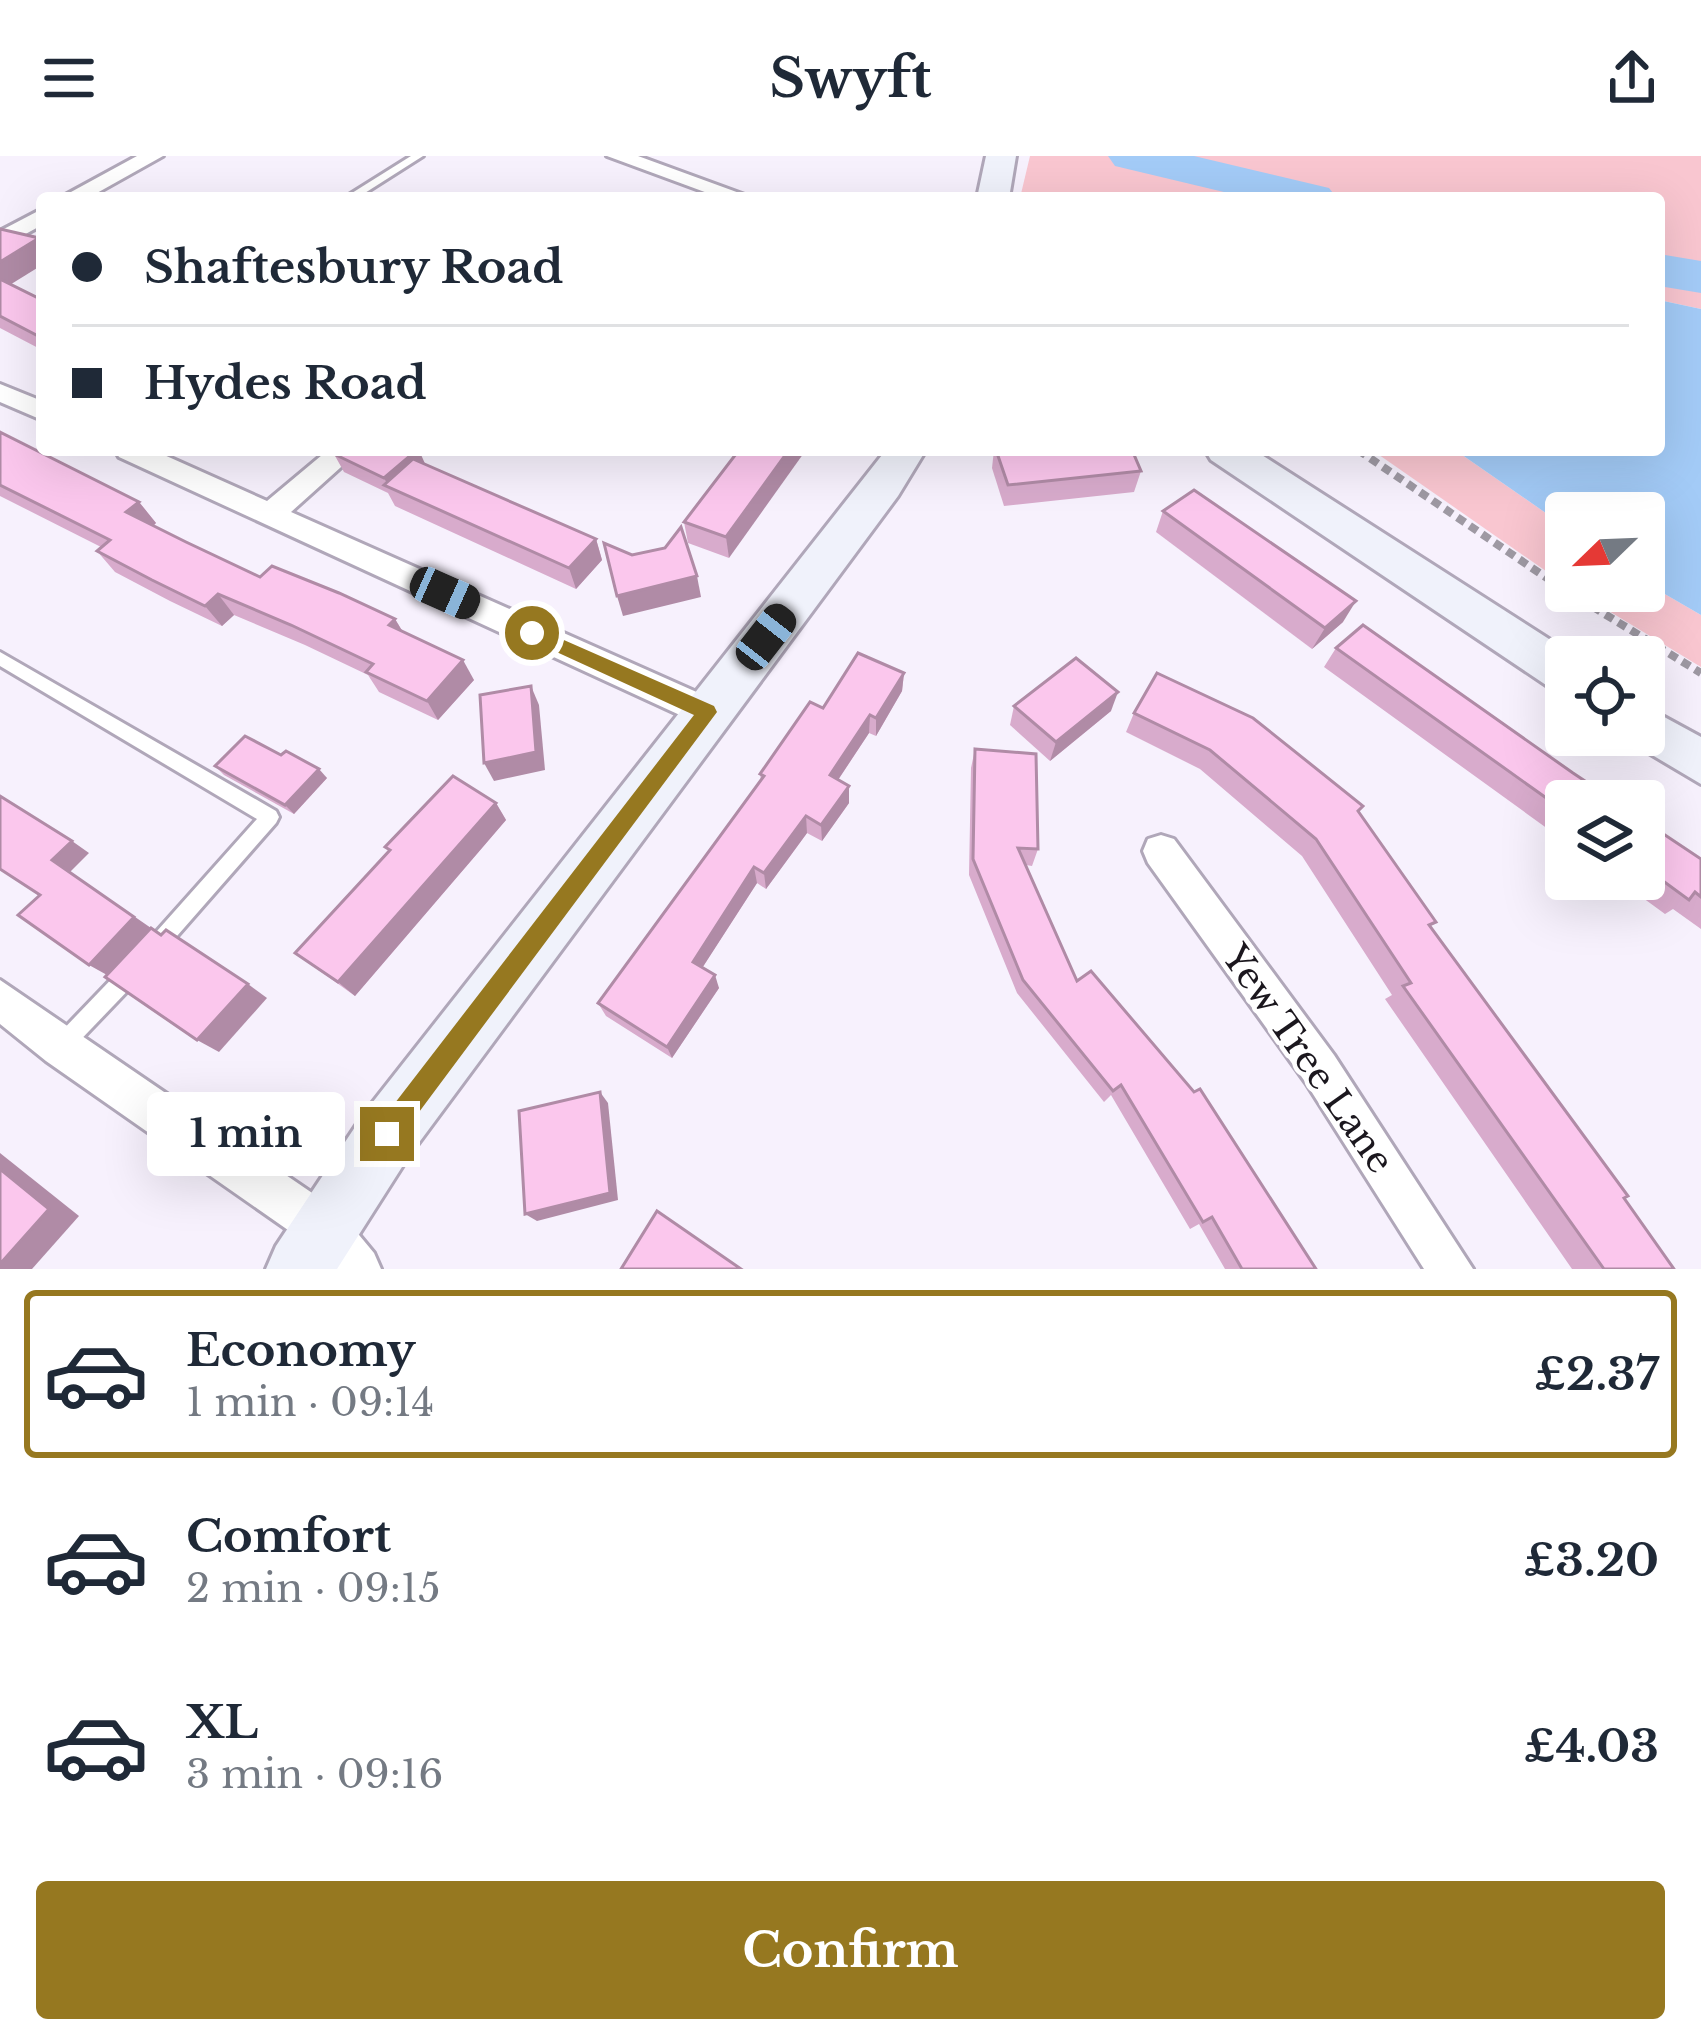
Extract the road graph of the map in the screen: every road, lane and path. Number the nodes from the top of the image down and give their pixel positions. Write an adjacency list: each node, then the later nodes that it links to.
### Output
1 (153, 156): 5 (street)
2 (418, 156): 6 (lane)
3 (617, 156): 7 (street)
4 (1000, 156): 8 (street)
5 (83, 192)
6 (359, 192)
7 (724, 192)
8 (994, 192)
9 (36, 220): 10 (street)
10 (0, 241)
11 (0, 392): 12 (street)
12 (36, 408)
13 (142, 456): 18 (street)
14 (339, 456): 18 (street)
15 (902, 456): 24 (street)
16 (1234, 456): 22 (street)
17 (1367, 456): 19 (path)
18 (270, 514): 24 (street)
19 (1545, 577)
20 (1601, 612): 23 (path)
21 (0, 658): 29 (lane)
22 (1545, 660)
23 (1701, 673)
24 (707, 712): 30 (street)
25 (1665, 740): 26 (street)
26 (1701, 763)
27 (1161, 851): 31 (street, Yew Tree Lane)
28 (0, 999): 29 (street)
29 (60, 1047): 30 (street)
30 (327, 1255)
31 (1450, 1269)

